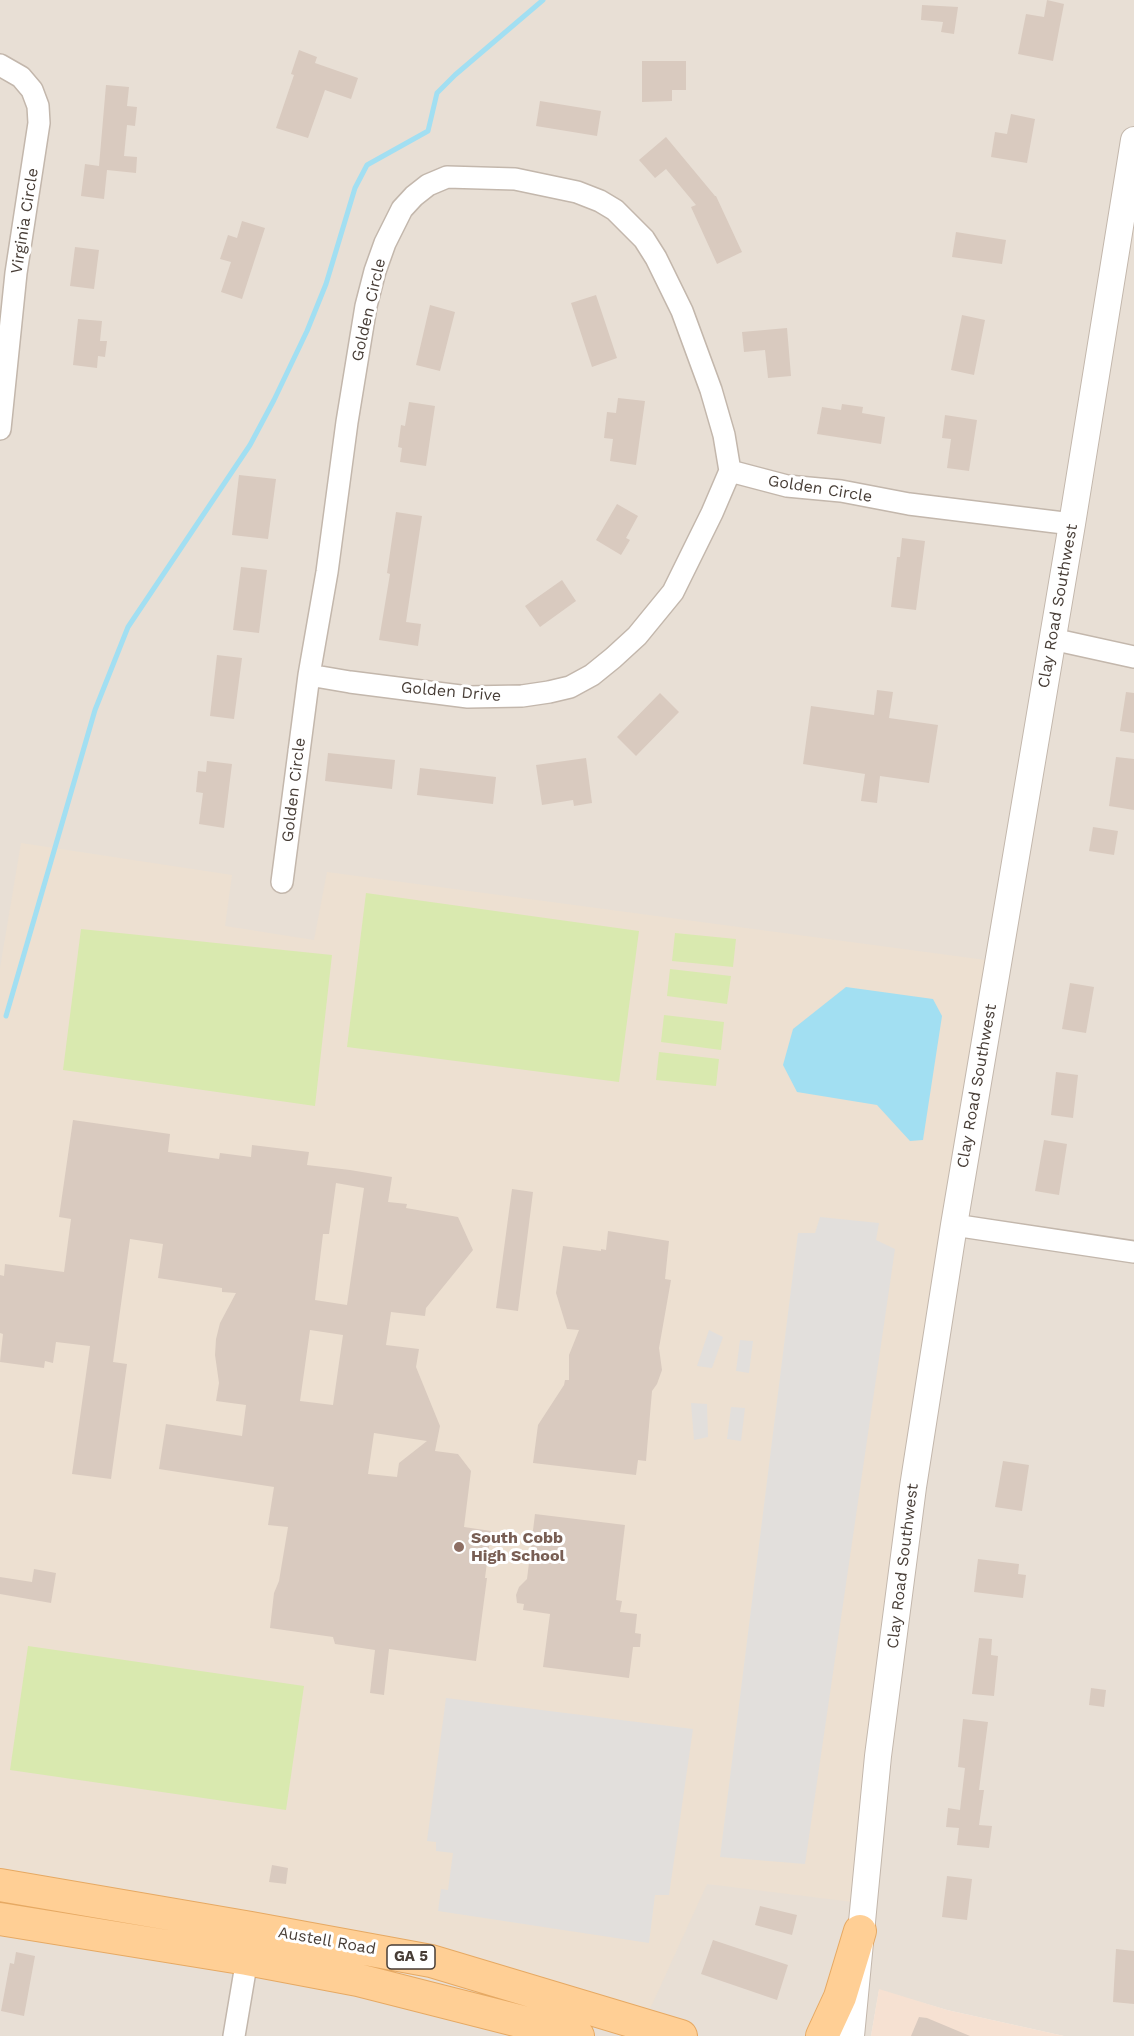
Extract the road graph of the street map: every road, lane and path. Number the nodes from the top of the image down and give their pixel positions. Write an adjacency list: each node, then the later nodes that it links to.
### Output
1 (0, 65): 3 (street, Virginia Circle)
2 (1134, 140): 5 (street, Clay Road Southwest)
3 (0, 429)
4 (730, 471): 5 (street, Golden Circle); 8 (street, Golden Drive); 8 (street, Golden Circle)
5 (1072, 524): 6 (street, Clay Road Southwest)
6 (1052, 639): 7 (street); 10 (street, Clay Road Southwest)
7 (1134, 657)
8 (309, 675): 9 (street, Golden Circle)
9 (282, 882)
10 (954, 1225): 11 (street); 14 (street, Clay Road Southwest)
11 (1134, 1252)
12 (0, 1885): 18 (main road, Austell Road / GA 5)
13 (0, 1919): 15 (main road, Austell Road / GA 5)
14 (860, 1931): 19 (main road); 20 (street, Clay Road Southwest)
15 (246, 1959): 16 (street); 17 (main road, Austell Road / GA 5)
16 (234, 2036)
17 (578, 2036)
18 (681, 2036)
19 (822, 2036)
20 (851, 2036)

